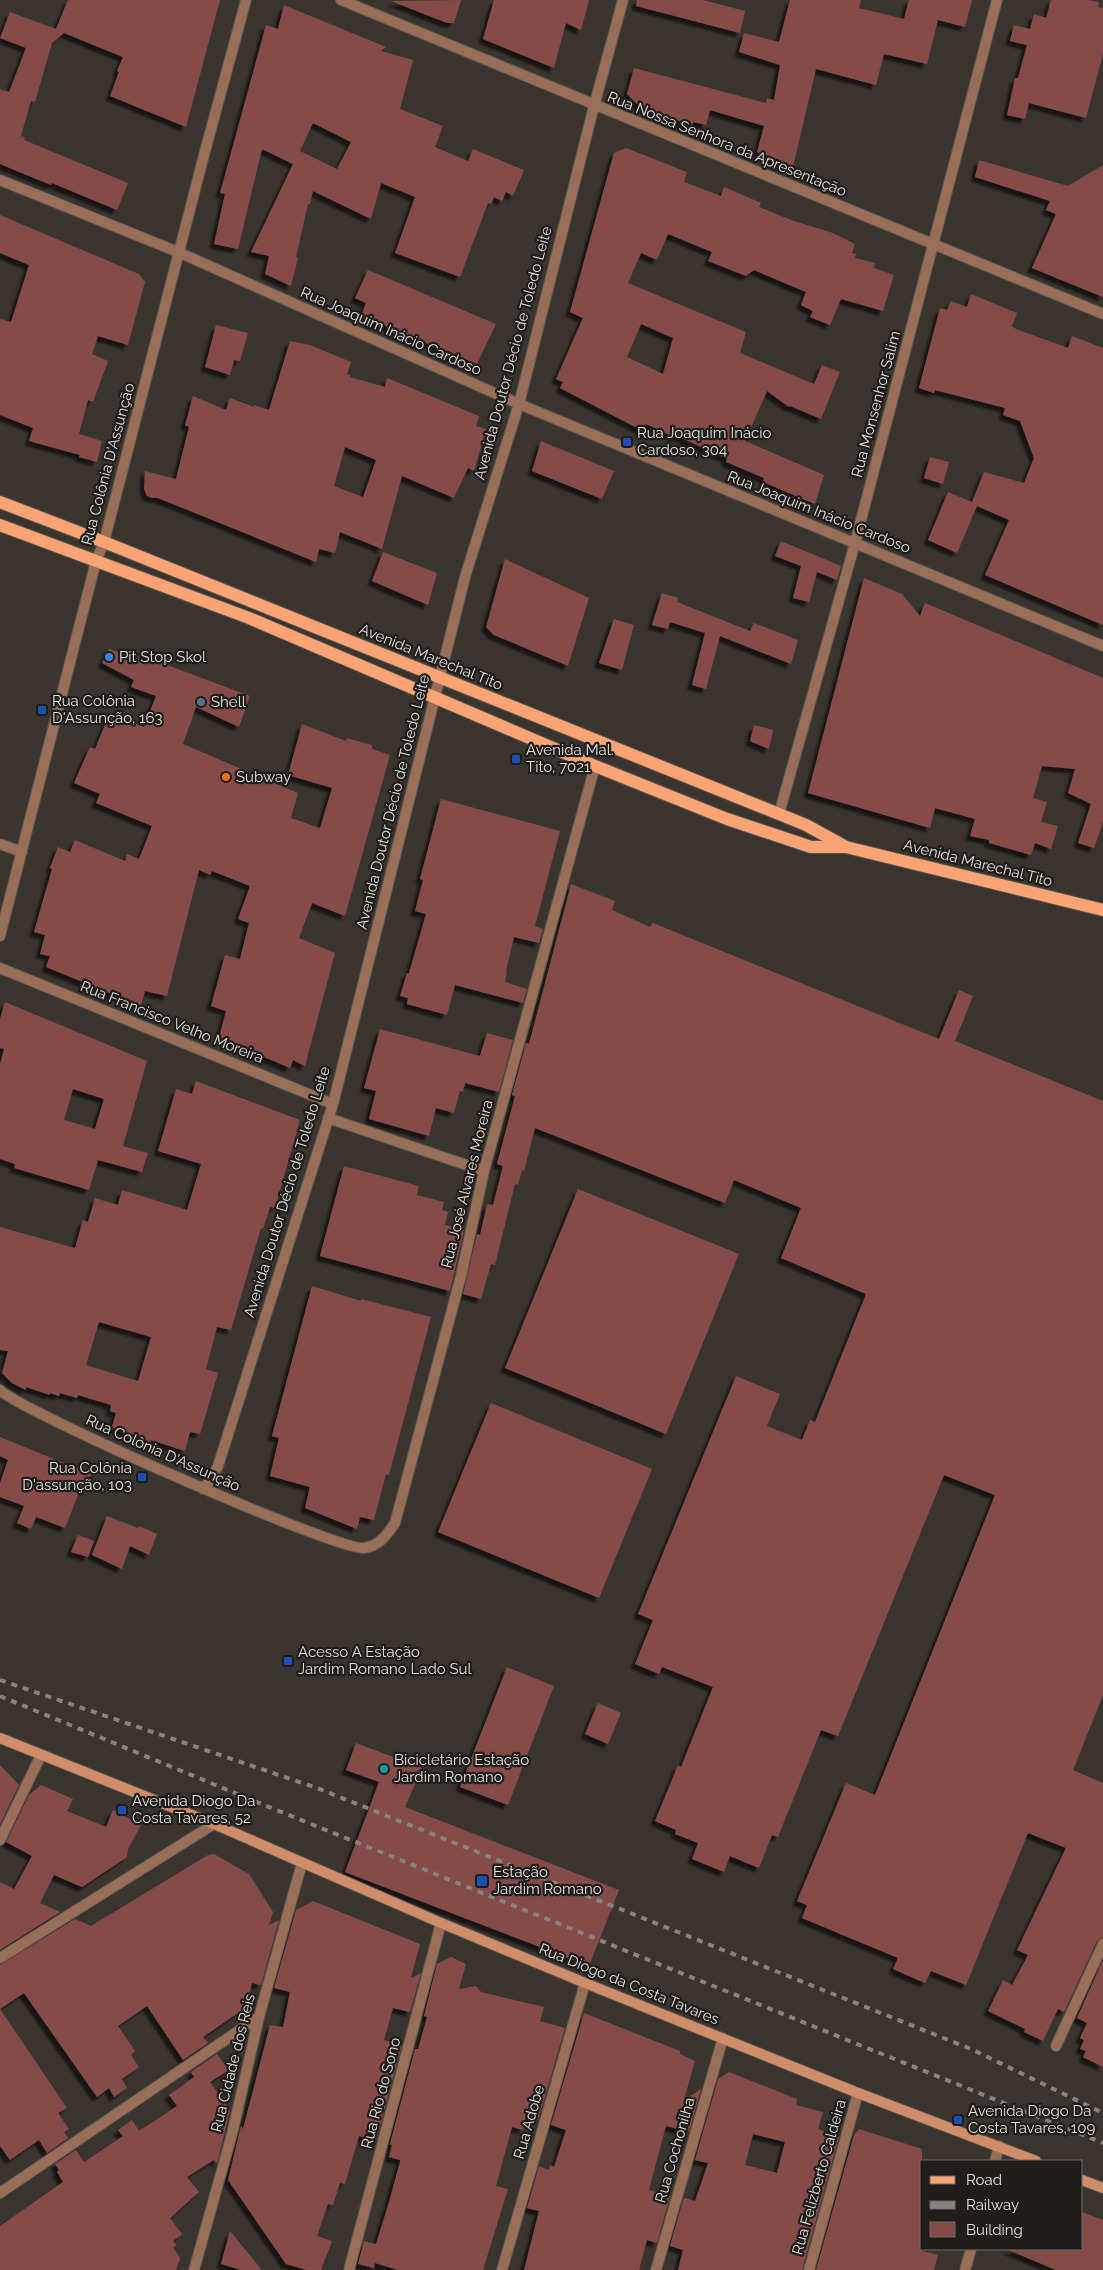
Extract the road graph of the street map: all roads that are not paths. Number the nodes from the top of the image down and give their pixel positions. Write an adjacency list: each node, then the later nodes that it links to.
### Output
1 (246, 0): 8 (street, Rua Colônia D'Assunção)
2 (341, 0): 5 (street, Rua Nossa Senhora da Apresentação)
3 (623, 0): 5 (street, Avenida Doutor Décio de Toledo Leite)
4 (997, 0): 7 (street, Rua Monsenhor Salim)
5 (594, 106): 7 (street, Rua Nossa Senhora da Apresentação); 10 (street, Avenida Doutor Décio de Toledo Leite)
6 (0, 180): 8 (street, Rua Joaquim Inácio Cardoso)
7 (933, 245): 9 (street, Rua Nossa Senhora da Apresentação); 14 (street, Rua Monsenhor Salim)
8 (178, 252): 10 (street, Rua Joaquim Inácio Cardoso); 13 (street, Rua Colônia D'Assunção)
9 (1103, 314)
10 (518, 404): 14 (street, Rua Joaquim Inácio Cardoso); 17 (street, Avenida Doutor Décio de Toledo Leite)
11 (0, 502): 13 (main road, Avenida Marechal Tito)
12 (0, 525): 15 (main road, Avenida Marechal Tito)
13 (104, 542): 15 (street, Rua Colônia D'Assunção); 17 (main road, Avenida Marechal Tito)
14 (855, 543): 16 (street, Rua Joaquim Inácio Cardoso); 22 (street, Rua Monsenhor Salim)
15 (96, 561): 18 (main road, Avenida Marechal Tito); 25 (street, Rua Colônia D'Assunção)
16 (1103, 646)
17 (441, 678): 18 (street, Avenida Doutor Décio de Toledo Leite); 20 (main road, Avenida Marechal Tito)
18 (434, 698): 19 (main road, Avenida Marechal Tito); 29 (street, Avenida Doutor Décio de Toledo Leite)
19 (595, 766): 21 (main road, Avenida Marechal Tito); 31 (street, Rua José Alvares Moreira)
20 (667, 769): 21 (main road); 22 (main road, Avenida Marechal Tito)
21 (660, 792): 24 (main road, Avenida Marechal Tito)
22 (779, 814): 24 (main road, Avenida Marechal Tito)
23 (0, 844): 25 (street)
24 (846, 847): 26 (main road, Avenida Marechal Tito)
25 (22, 852): 27 (street, Rua Colônia D'Assunção)
26 (1103, 910)
27 (0, 936)
28 (0, 968): 29 (street, Rua Francisco Velho Moreira)
29 (333, 1104): 30 (street, Avenida Doutor Décio de Toledo Leite)
30 (328, 1118): 31 (street); 33 (street, Avenida Doutor Décio de Toledo Leite)
31 (484, 1171): 34 (street, Rua José Alvares Moreira)
32 (0, 1390): 33 (street, Rua Colônia D'Assunção)
33 (203, 1489): 34 (street, Rua Colônia D'Assunção)
34 (318, 1535)
35 (0, 1738): 36 (street, Rua Diogo da Costa Tavares)
36 (41, 1755): 37 (street, Rua Diogo da Costa Tavares); 38 (street)
37 (214, 1824): 39 (street, Rua Diogo da Costa Tavares); 42 (street)
38 (0, 1840)
39 (302, 1862): 40 (street, Rua Diogo da Costa Tavares); 44 (street, Rua Cidade dos Reis)
40 (441, 1923): 43 (street, Rua Diogo da Costa Tavares); 56 (street, Rua Rio do Sono)
41 (1103, 1944): 46 (street)
42 (0, 1958)
43 (585, 1983): 45 (street, Rua Diogo da Costa Tavares); 57 (street, Rua Adobe)
44 (259, 2017): 53 (street); 55 (street, Rua Cidade dos Reis)
45 (723, 2038): 47 (street, Rua Diogo da Costa Tavares); 58 (street, Rua Cochonilha)
46 (1056, 2046)
47 (858, 2093): 48 (street, Rua Diogo da Costa Tavares); 59 (street, Rua Felizberto Caldeira)
48 (999, 2146): 49 (street); 50 (street, Rua Diogo da Costa Tavares)
49 (995, 2160)
50 (1034, 2160)
51 (1083, 2180): 52 (street)
52 (1103, 2188)
53 (0, 2194)
54 (971, 2250): 60 (street)
55 (194, 2270)
56 (349, 2270)
57 (502, 2270)
58 (656, 2270)
59 (808, 2270)
60 (965, 2270)

